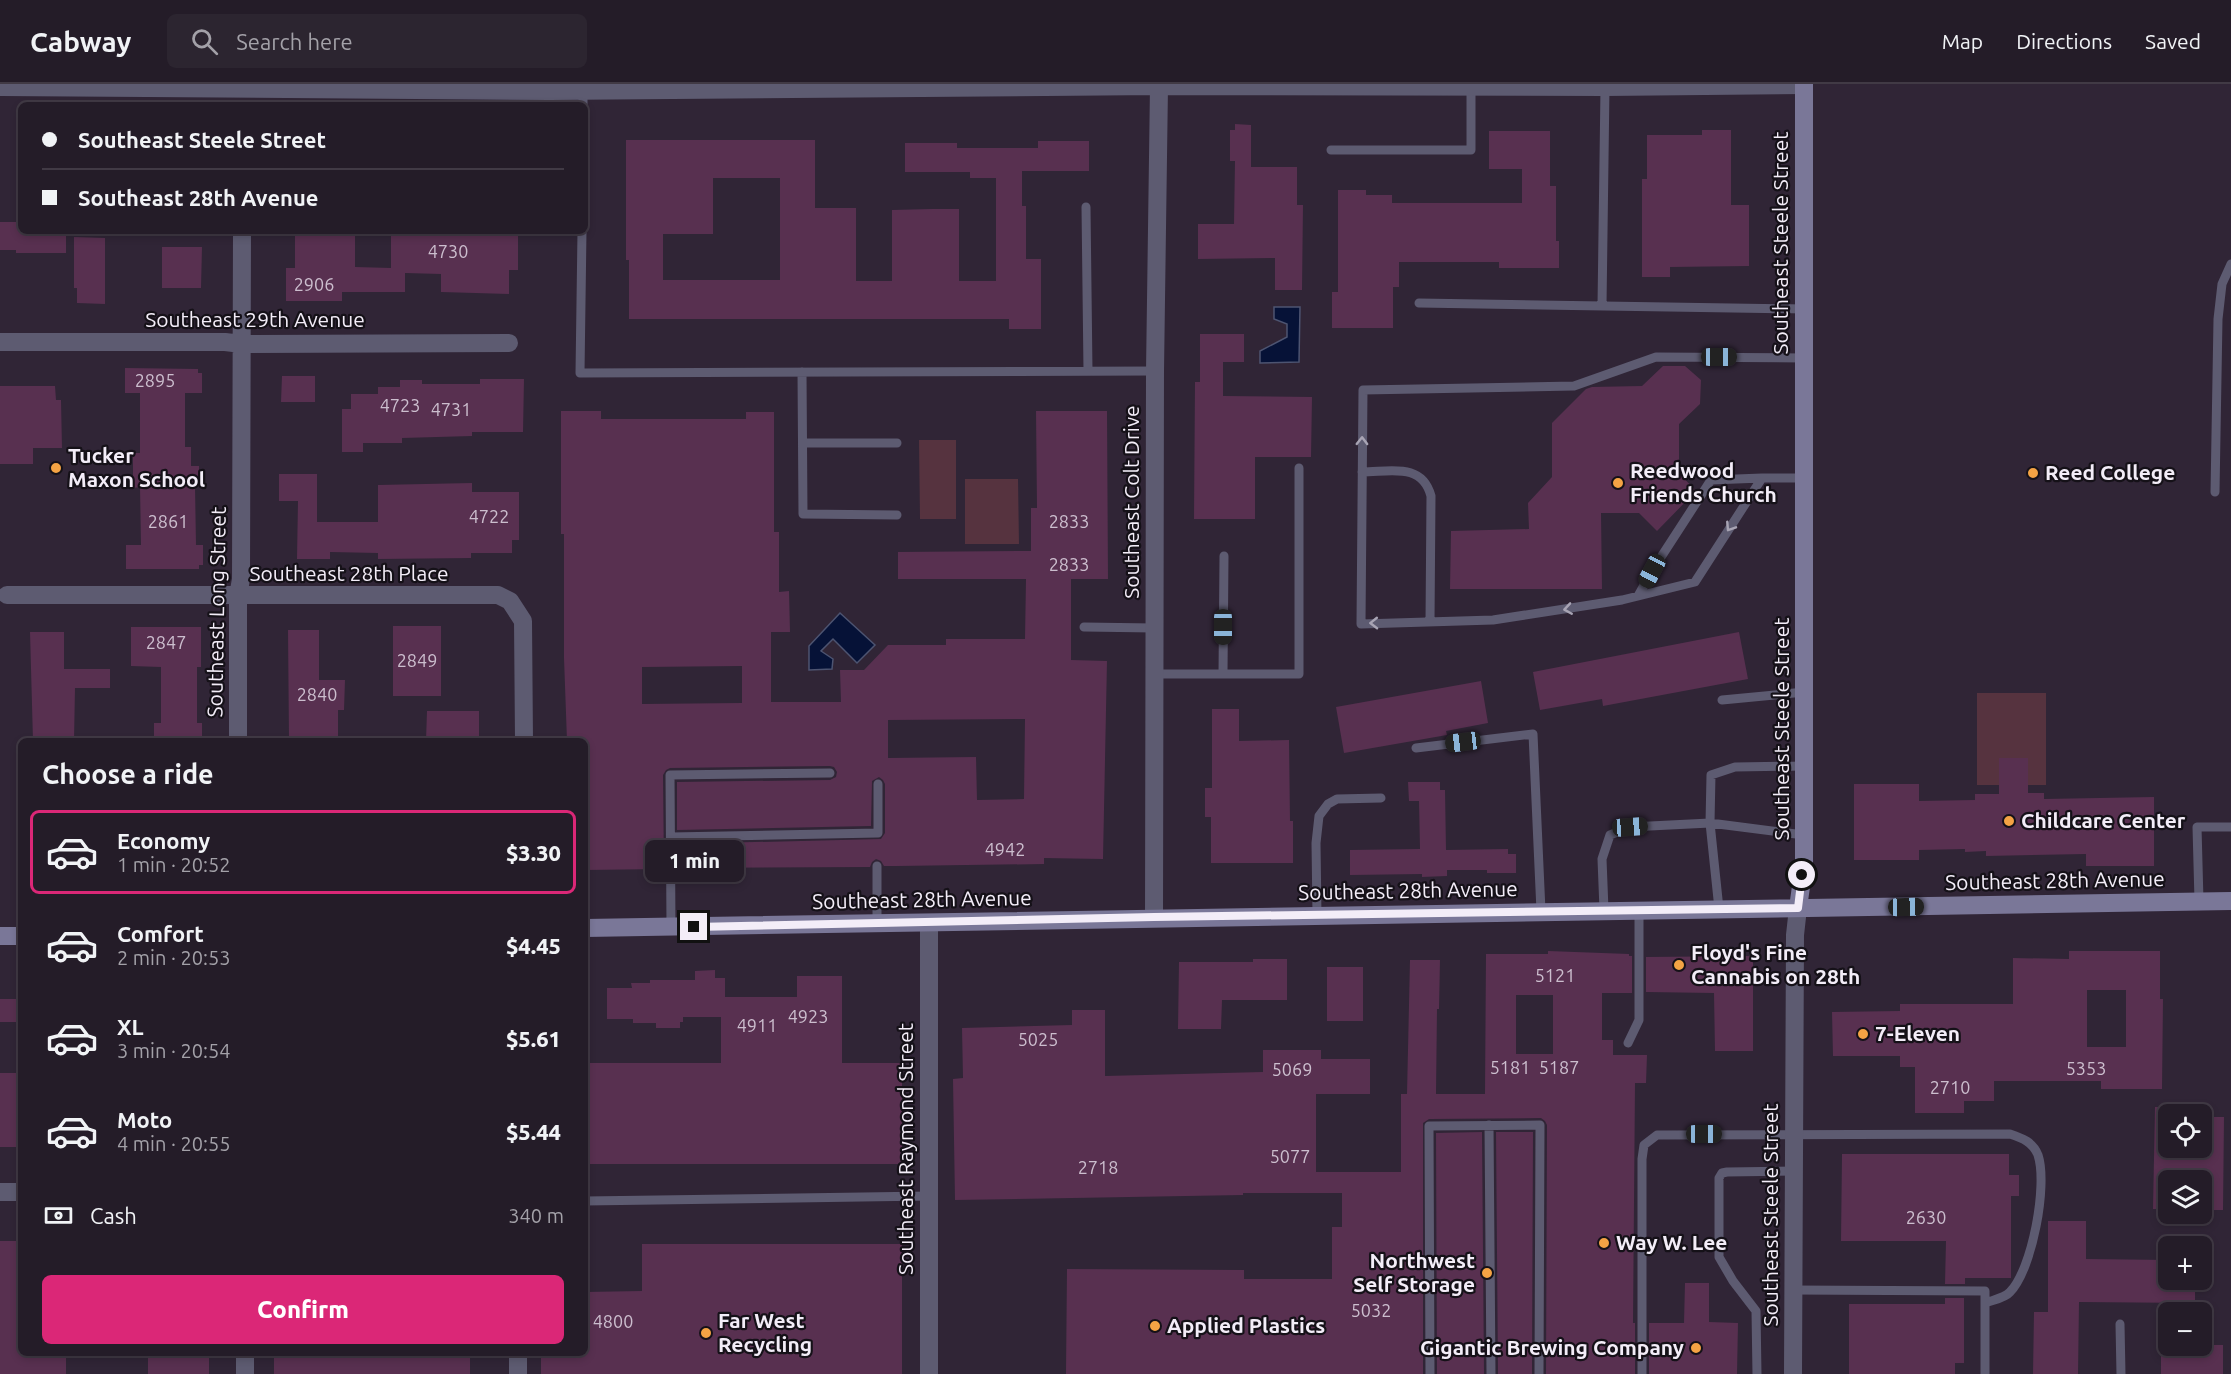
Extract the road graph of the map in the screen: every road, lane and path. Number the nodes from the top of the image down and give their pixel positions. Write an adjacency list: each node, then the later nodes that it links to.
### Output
1 (1804, 84): 8 (street); 19 (street, Southeast Steele Street)
2 (1452, 85): 4 (street); 7 (street)
3 (972, 86): 4 (street); 6 (street)
4 (1159, 86): 25 (street, Southeast Colt Drive)
5 (0, 87): 10 (street)
6 (754, 87): 11 (street)
7 (1471, 87): 8 (street); 12 (lane)
8 (1605, 87): 18 (lane)
9 (550, 88): 10 (street); 11 (street)
10 (241, 92)
11 (583, 98)
12 (1331, 150)
13 (1086, 207): 24 (lane)
14 (242, 234): 22 (street, Southeast Long Street)
15 (582, 234): 26 (lane)
16 (2231, 264): 33 (lane)
17 (1419, 303): 18 (lane)
18 (1602, 306): 19 (lane)
19 (1804, 309): 23 (street, Southeast Steele Street)
20 (0, 342): 22 (street, Southeast 29th Avenue)
21 (509, 343): 22 (street, Southeast 29th Avenue)
22 (242, 344): 37 (street, Southeast Long Street)
23 (1804, 358): 30 (lane, one-way to 23); 32 (street, Southeast Steele Street)
24 (1088, 371): 25 (lane); 26 (lane)
25 (1155, 371): 41 (street, Southeast Colt Drive)
26 (802, 372): 27 (lane)
27 (803, 443): 28 (lane); 34 (lane)
28 (897, 443)
29 (1299, 468): 43 (lane)
30 (1362, 472): 39 (lane); 39 (lane, one-way to 30)
31 (1762, 478): 32 (lane); 38 (lane, one-way to 38); 38 (lane)
32 (1804, 478): 44 (street, Southeast Steele Street)
33 (2215, 492)
34 (897, 515)
35 (1224, 556): 43 (lane)
36 (7, 595): 37 (street, Southeast 28th Place)
37 (238, 596): 46 (street, Southeast Long Street); 47 (street, Southeast 28th Place)
38 (1638, 596): 39 (lane, one-way to 39)
39 (1430, 622)
40 (1084, 627): 41 (lane)
41 (1154, 628): 42 (street, Southeast Colt Drive)
42 (1154, 674): 43 (lane); 66 (street, Southeast Colt Drive)
43 (1223, 674)
44 (1805, 692): 45 (lane); 49 (street, Southeast Steele Street)
45 (1722, 700)
46 (238, 738)
47 (524, 738)
48 (1416, 748): 64 (lane)
49 (1804, 766): 53 (lane); 55 (street, Southeast Steele Street)
50 (830, 773): 56 (lane)
51 (878, 784): 56 (lane)
52 (1382, 798): 65 (lane)
53 (1710, 823): 55 (lane); 61 (lane); 62 (lane)
54 (2231, 827): 58 (lane)
55 (1804, 835): 60 (street, Southeast Steele Street)
56 (671, 837): 69 (lane)
57 (877, 867): 67 (lane)
58 (2199, 901): 59 (street, Southeast 28th Avenue); 60 (street, Southeast 28th Avenue)
59 (2231, 901)
60 (1798, 908): 61 (street, Southeast 28th Avenue); 75 (street, Southeast Steele Street)
61 (1719, 909): 63 (street, Southeast 28th Avenue)
62 (1604, 910): 63 (street, Southeast 28th Avenue); 64 (street, Southeast 28th Avenue)
63 (1639, 910): 73 (lane)
64 (1541, 911): 65 (street, Southeast 28th Avenue)
65 (1317, 915): 66 (street, Southeast 28th Avenue)
66 (1154, 917): 68 (street, Southeast 28th Avenue)
67 (877, 923): 68 (street, Southeast 28th Avenue); 69 (street, Southeast 28th Avenue)
68 (929, 923): 79 (street, Southeast Raymond Street)
69 (672, 927): 70 (street, Southeast 28th Avenue)
70 (588, 928)
71 (0, 936): 72 (street)
72 (18, 936)
73 (1628, 1043)
74 (1489, 1125): 89 (lane); 90 (lane); 91 (lane)
75 (1794, 1134): 76 (street, Southeast Steele Street); 82 (lane); 92 (lane)
76 (1794, 1171): 81 (street, Southeast Steele Street); 93 (lane)
77 (0, 1192): 78 (street)
78 (18, 1192)
79 (929, 1196): 80 (lane); 88 (street, Southeast Raymond Street)
80 (588, 1201)
81 (1793, 1290): 82 (lane); 94 (street, Southeast Steele Street)
82 (1985, 1303): 95 (lane)
83 (2120, 1324): 96 (lane)
84 (245, 1356): 86 (street)
85 (518, 1356): 87 (street)
86 (245, 1374)
87 (518, 1374)
88 (929, 1374)
89 (1430, 1374)
90 (1491, 1374)
91 (1539, 1374)
92 (1642, 1374)
93 (1757, 1374)
94 (1792, 1374)
95 (1985, 1374)
96 (2121, 1374)

